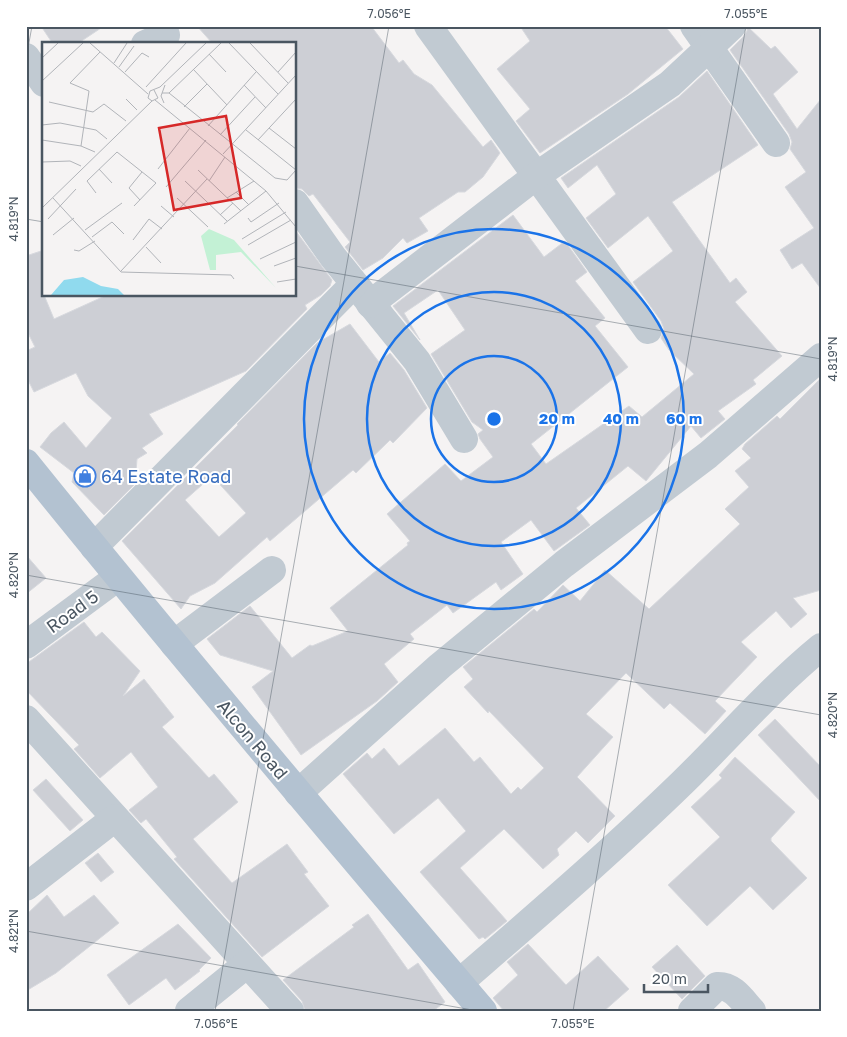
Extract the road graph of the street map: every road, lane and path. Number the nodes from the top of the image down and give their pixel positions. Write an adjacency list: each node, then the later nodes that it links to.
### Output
1 (428, 26): 9 (street)
2 (732, 26): 3 (street)
3 (702, 37): 8 (street); 9 (street)
4 (26, 57): 5 (street)
5 (42, 80)
6 (42, 84): 7 (street)
7 (26, 92)
8 (776, 143)
9 (536, 176): 11 (street); 12 (street)
10 (296, 204): 11 (street)
11 (362, 294): 14 (street); 16 (street)
12 (648, 330)
13 (821, 357): 23 (street)
14 (464, 439)
15 (26, 463): 16 (main road, Alcon Road)
16 (94, 547): 18 (main road, Alcon Road)
17 (272, 570): 19 (street)
18 (118, 577): 19 (main road, Alcon Road); 20 (street, Road 5)
19 (174, 644): 23 (main road, Alcon Road)
20 (26, 645)
21 (821, 647): 27 (street)
22 (26, 719): 24 (street)
23 (298, 793): 27 (main road, Alcon Road)
24 (115, 818): 25 (street); 26 (street)
25 (26, 887)
26 (247, 964): 28 (street); 29 (street)
27 (459, 983): 30 (main road, Alcon Road)
28 (189, 1011)
29 (290, 1011)
30 (483, 1011)
31 (692, 1011): 32 (street)
32 (752, 1011)

